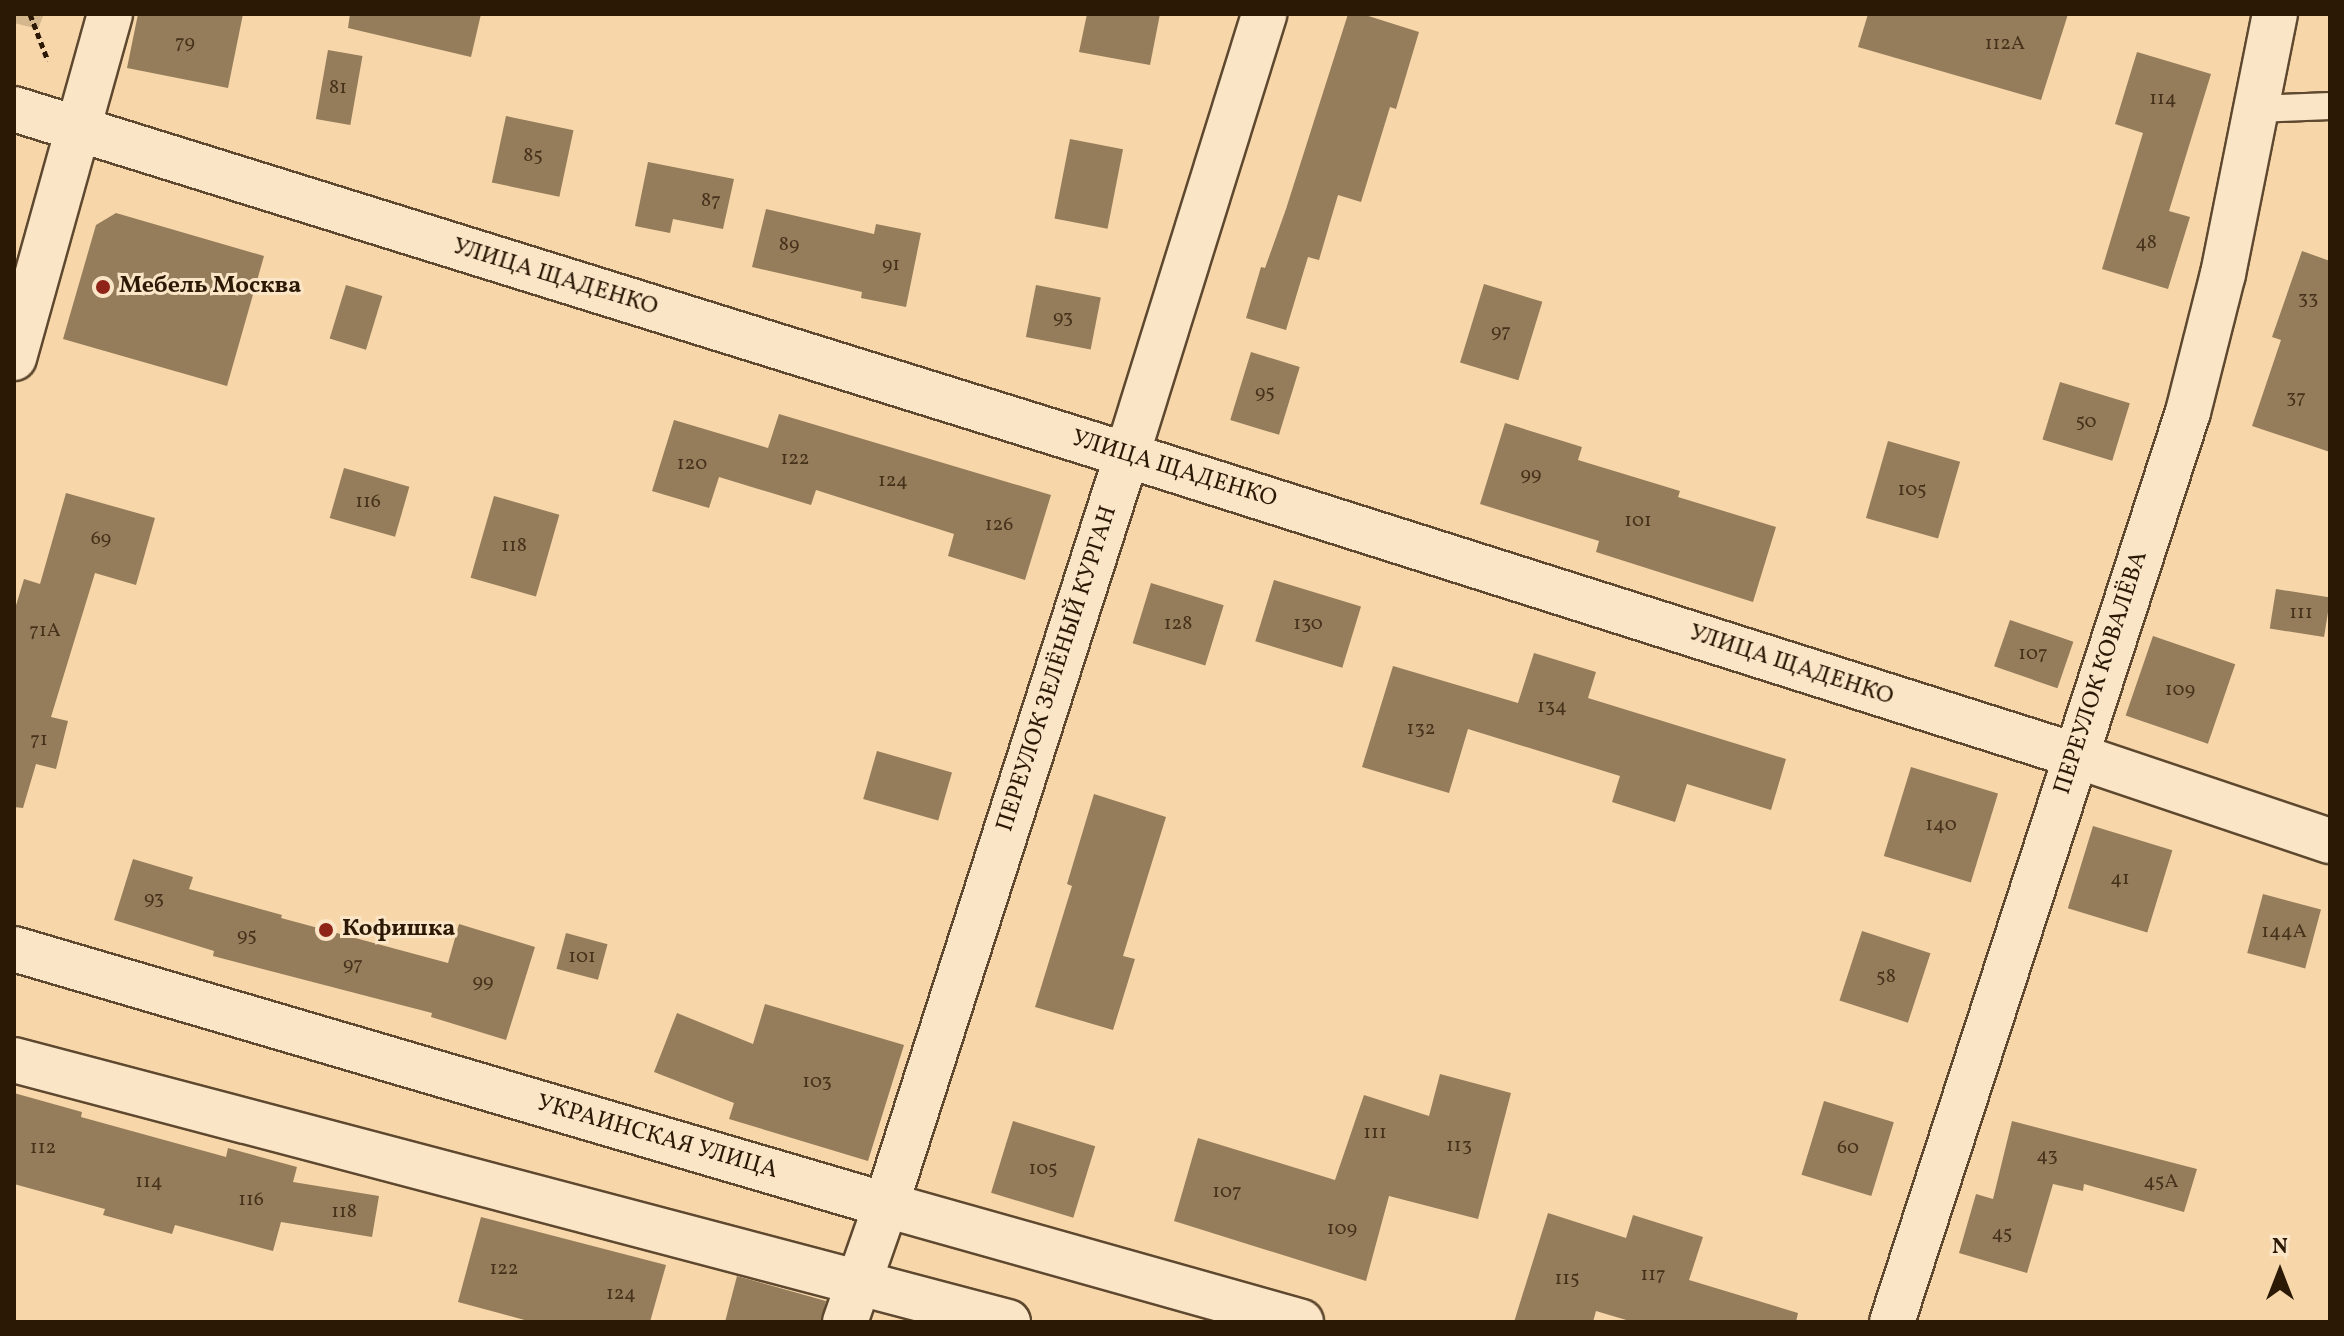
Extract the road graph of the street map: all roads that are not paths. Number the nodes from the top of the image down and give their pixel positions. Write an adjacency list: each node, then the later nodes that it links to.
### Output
1 (110, 14): 7 (street)
2 (1264, 14): 9 (street, ПЕРЕУЛОК ЗЕЛЁНЫЙ КУРГАН)
3 (2274, 14): 6 (street, ПЕРЕУЛОК КОВАЛЁВА)
4 (2330, 106): 6 (lane)
5 (14, 109): 7 (street, УЛИЦА ЩАДЕНКО)
6 (2256, 109): 10 (street, ПЕРЕУЛОК КОВАЛЁВА)
7 (75, 130): 8 (street); 9 (street, УЛИЦА ЩАДЕНКО)
8 (14, 358)
9 (1127, 455): 10 (street, УЛИЦА ЩАДЕНКО); 14 (street, ПЕРЕУЛОК ЗЕЛЁНЫЙ КУРГАН)
10 (2074, 755): 11 (street, УЛИЦА ЩАДЕНКО); 19 (street, ПЕРЕУЛОК КОВАЛЁВА)
11 (2330, 841)
12 (14, 949): 14 (street, УКРАИНСКАЯ УЛИЦА)
13 (14, 1060): 15 (street)
14 (886, 1205): 15 (street, ПЕРЕУЛОК ЗЕЛЁНЫЙ КУРГАН); 18 (street, УКРАИНСКАЯ УЛИЦА)
15 (859, 1280): 16 (street, ПЕРЕУЛОК ЗЕЛЁНЫЙ КУРГАН); 17 (street)
16 (845, 1322)
17 (1008, 1322)
18 (1301, 1322)
19 (1892, 1322)

